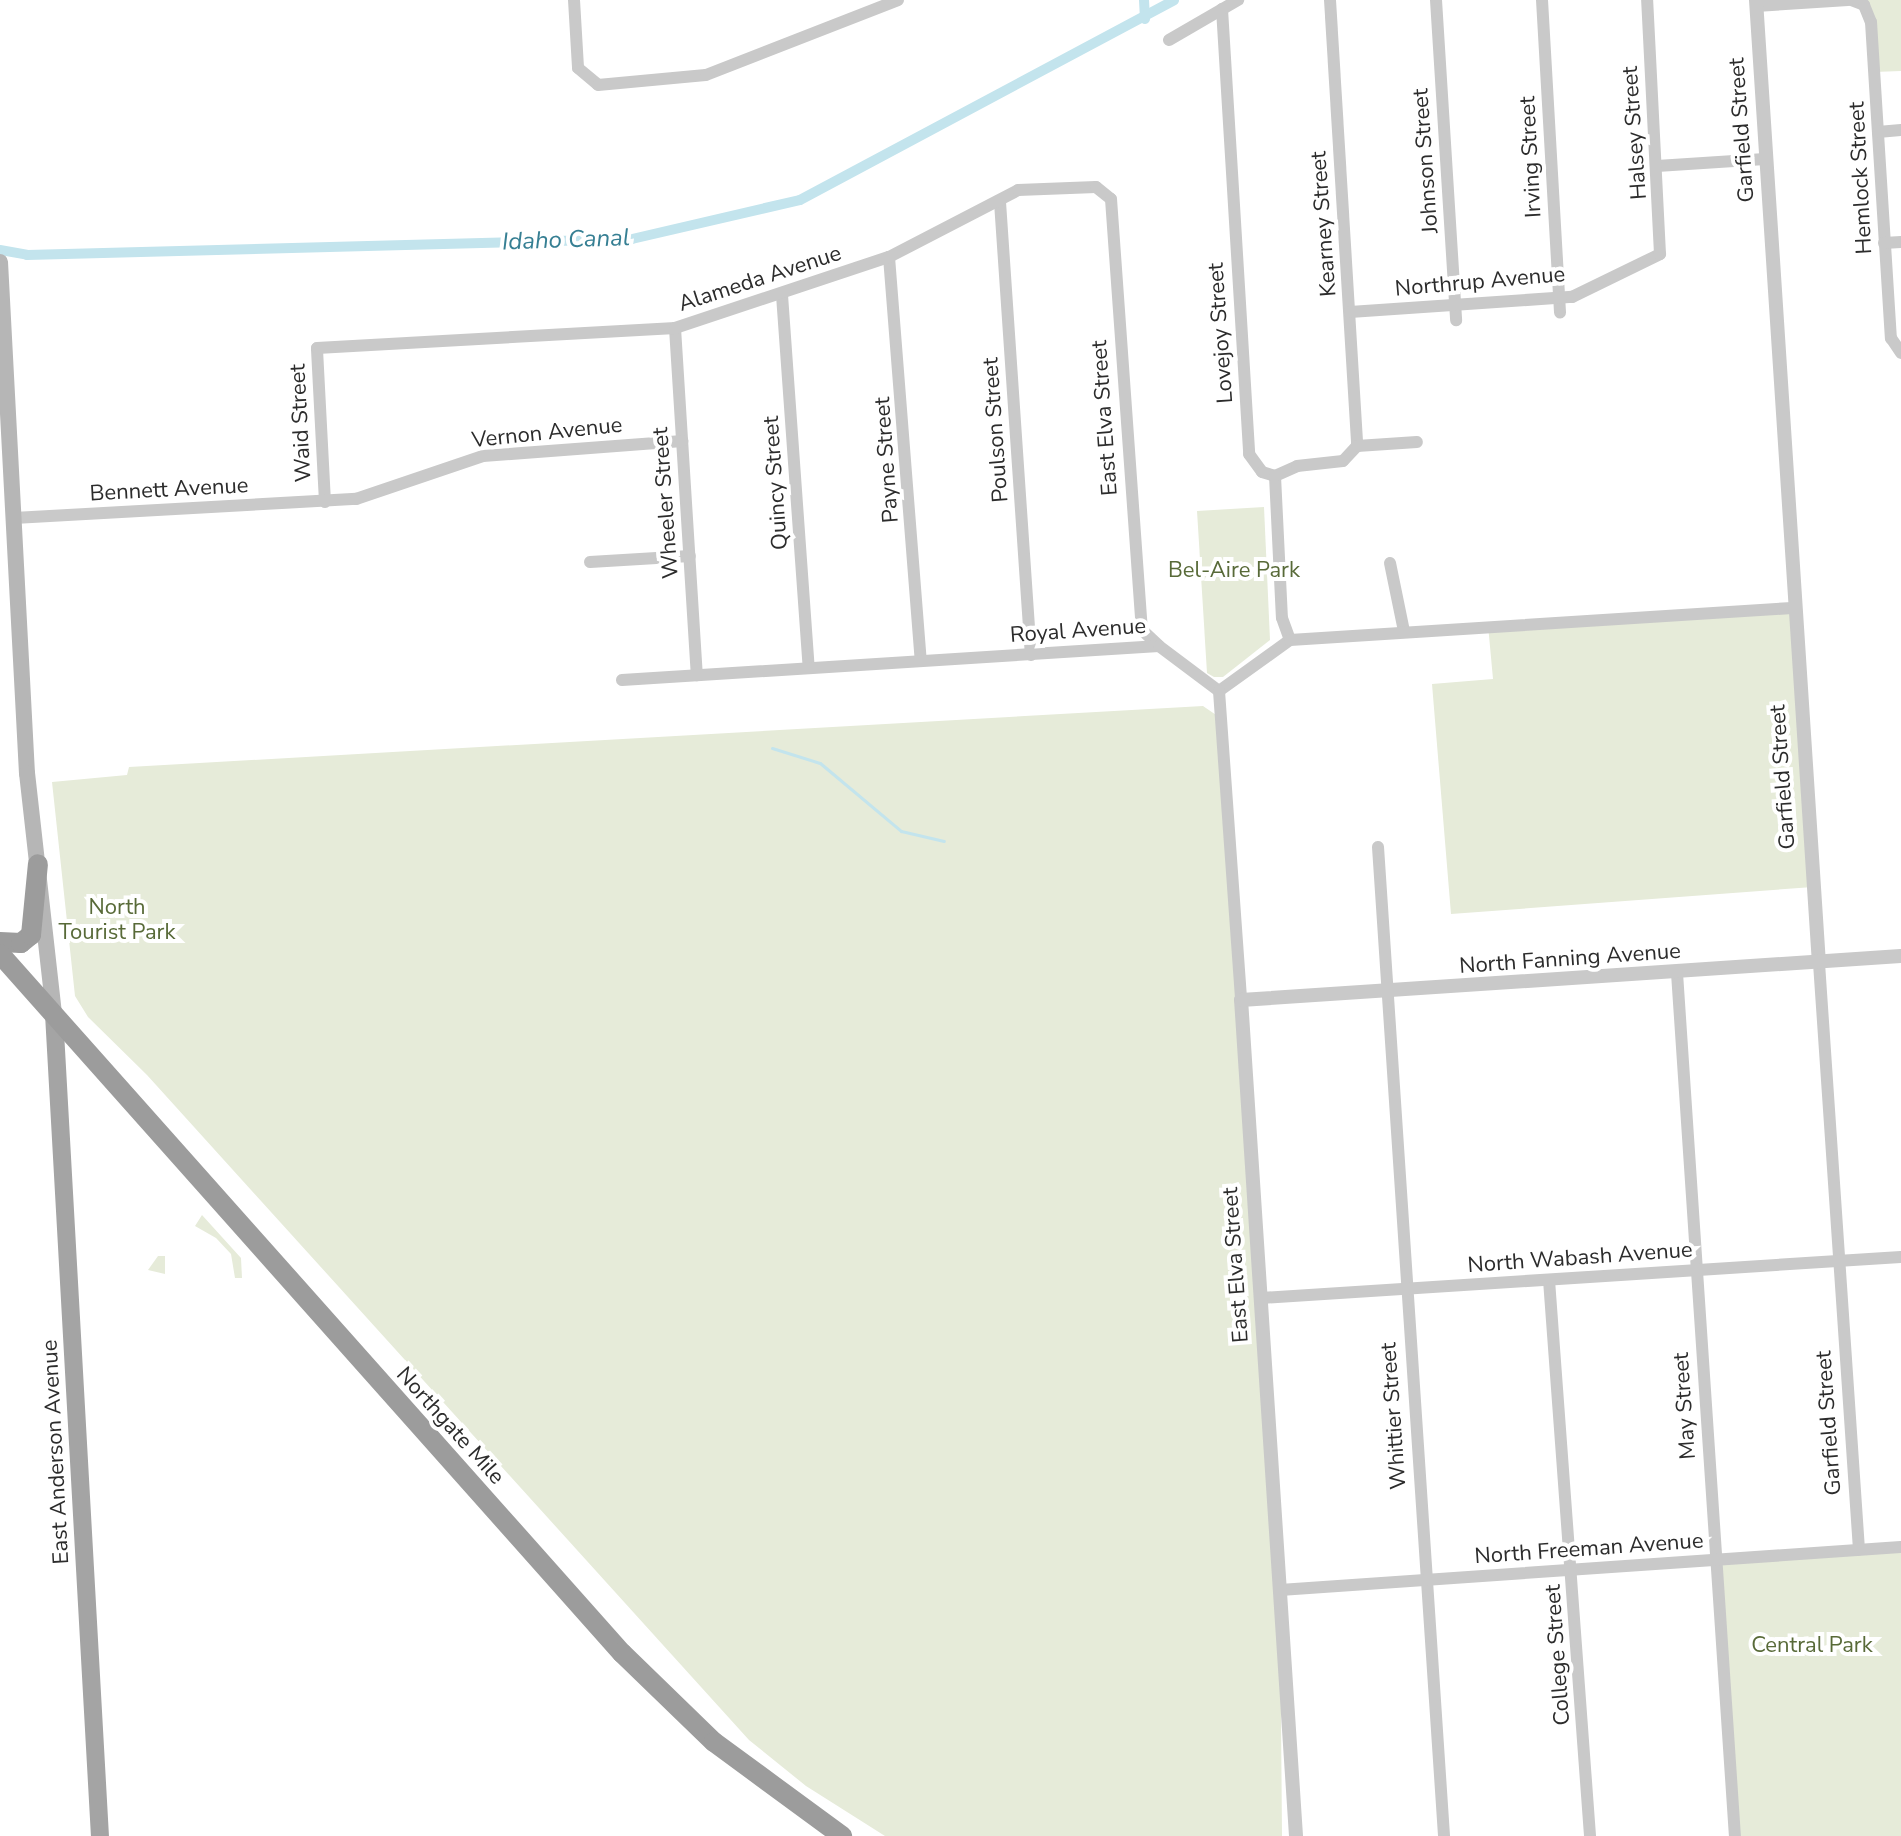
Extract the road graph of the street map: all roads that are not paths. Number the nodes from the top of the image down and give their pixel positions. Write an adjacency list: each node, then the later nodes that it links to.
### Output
1 (574, 0): 2 (street)
2 (898, 0)
3 (1238, 0): 10 (street)
4 (1330, 0): 27 (street, Kearney Street)
5 (1436, 0): 26 (street, Johnson Street)
6 (1542, 0): 25 (street, Irving Street)
7 (1647, 0): 15 (street, Halsey Street)
8 (1853, 0): 9 (street); 13 (street, Hemlock Street)
9 (1756, 3): 14 (street, Garfield Street)
10 (1222, 9): 11 (street); 35 (street, Lovejoy Street)
11 (1169, 40)
12 (1901, 130): 13 (street)
13 (1878, 132): 19 (street, Hemlock Street)
14 (1765, 159): 15 (street); 41 (street, Garfield Street)
15 (1657, 166): 21 (street, Halsey Street)
16 (1096, 187): 17 (street, Alameda Avenue); 44 (street, East Elva Street)
17 (1000, 202): 20 (street, Alameda Avenue); 45 (street, Poulson Street)
18 (1901, 242): 19 (street)
19 (1884, 243): 31 (street, Hemlock Street)
20 (889, 257): 24 (street, Alameda Avenue); 46 (street, Payne Street)
21 (1653, 259): 25 (street, Northrup Avenue)
22 (0, 262): 23 (main road)
23 (0, 271): 37 (main road)
24 (782, 295): 29 (street, Alameda Avenue); 47 (street, Quincy Street)
25 (1559, 305): 26 (street, Northrup Avenue)
26 (1455, 306): 27 (street, Northrup Avenue); 28 (street, Johnson Street)
27 (1350, 312): 34 (street, Kearney Street)
28 (1456, 320)
29 (675, 328): 30 (street, Alameda Avenue); 32 (street, Wheeler Street)
30 (323, 348): 36 (street, Waid Street)
31 (1901, 353)
32 (682, 441): 36 (street, Vernon Avenue); 38 (street, Wheeler Street)
33 (1417, 442): 34 (street)
34 (1357, 446): 35 (street)
35 (1275, 476): 43 (street)
36 (325, 502): 37 (street, Bennett Avenue)
37 (14, 518): 52 (main road)
38 (690, 556): 39 (street); 48 (street, Wheeler Street)
39 (590, 562)
40 (1390, 563): 42 (street)
41 (1792, 608): 42 (street); 56 (street, Garfield Street)
42 (1404, 631): 43 (street)
43 (1290, 640): 50 (street)
44 (1159, 646): 45 (street, Royal Avenue); 50 (street, Royal Avenue)
45 (1031, 655): 46 (street, Royal Avenue)
46 (921, 661): 47 (street, Royal Avenue)
47 (809, 668): 48 (street, Royal Avenue)
48 (697, 675): 49 (street, Royal Avenue)
49 (622, 680)
50 (1219, 691): 59 (street, East Elva Street)
51 (1378, 847): 58 (street, Whittier Street)
52 (38, 864): 53 (highway); 60 (main road)
53 (0, 942)
54 (0, 954): 60 (highway, Northgate Mile)
55 (1901, 956): 56 (street, North Fanning Avenue)
56 (1819, 963): 57 (street, North Fanning Avenue); 62 (street, Garfield Street)
57 (1677, 973): 58 (street, North Fanning Avenue); 63 (street, May Street)
58 (1388, 993): 59 (street, North Fanning Avenue); 65 (street, Whittier Street)
59 (1241, 1000): 66 (street, East Elva Street)
60 (54, 1014): 73 (highway, Northgate Mile); 74 (main road, East Anderson Avenue)
61 (1901, 1257): 62 (street, North Wabash Avenue)
62 (1840, 1261): 63 (street, North Wabash Avenue); 68 (street, Garfield Street)
63 (1696, 1271): 64 (street, North Wabash Avenue); 69 (street, May Street)
64 (1549, 1280): 65 (street, North Wabash Avenue); 70 (street, College Street)
65 (1406, 1289): 66 (street, North Wabash Avenue); 71 (street, Whittier Street)
66 (1261, 1298): 72 (street, East Elva Street)
67 (1901, 1547): 68 (street, North Freeman Avenue)
68 (1859, 1550): 69 (street, North Freeman Avenue)
69 (1715, 1561): 70 (street, North Freeman Avenue); 78 (street, May Street)
70 (1572, 1570): 71 (street, North Freeman Avenue); 77 (street, College Street)
71 (1424, 1580): 72 (street, North Freeman Avenue); 76 (street, Whittier Street)
72 (1280, 1590): 75 (street, East Elva Street)
73 (838, 1835)
74 (100, 1836)
75 (1296, 1836)
76 (1444, 1836)
77 (1590, 1836)
78 (1735, 1836)

